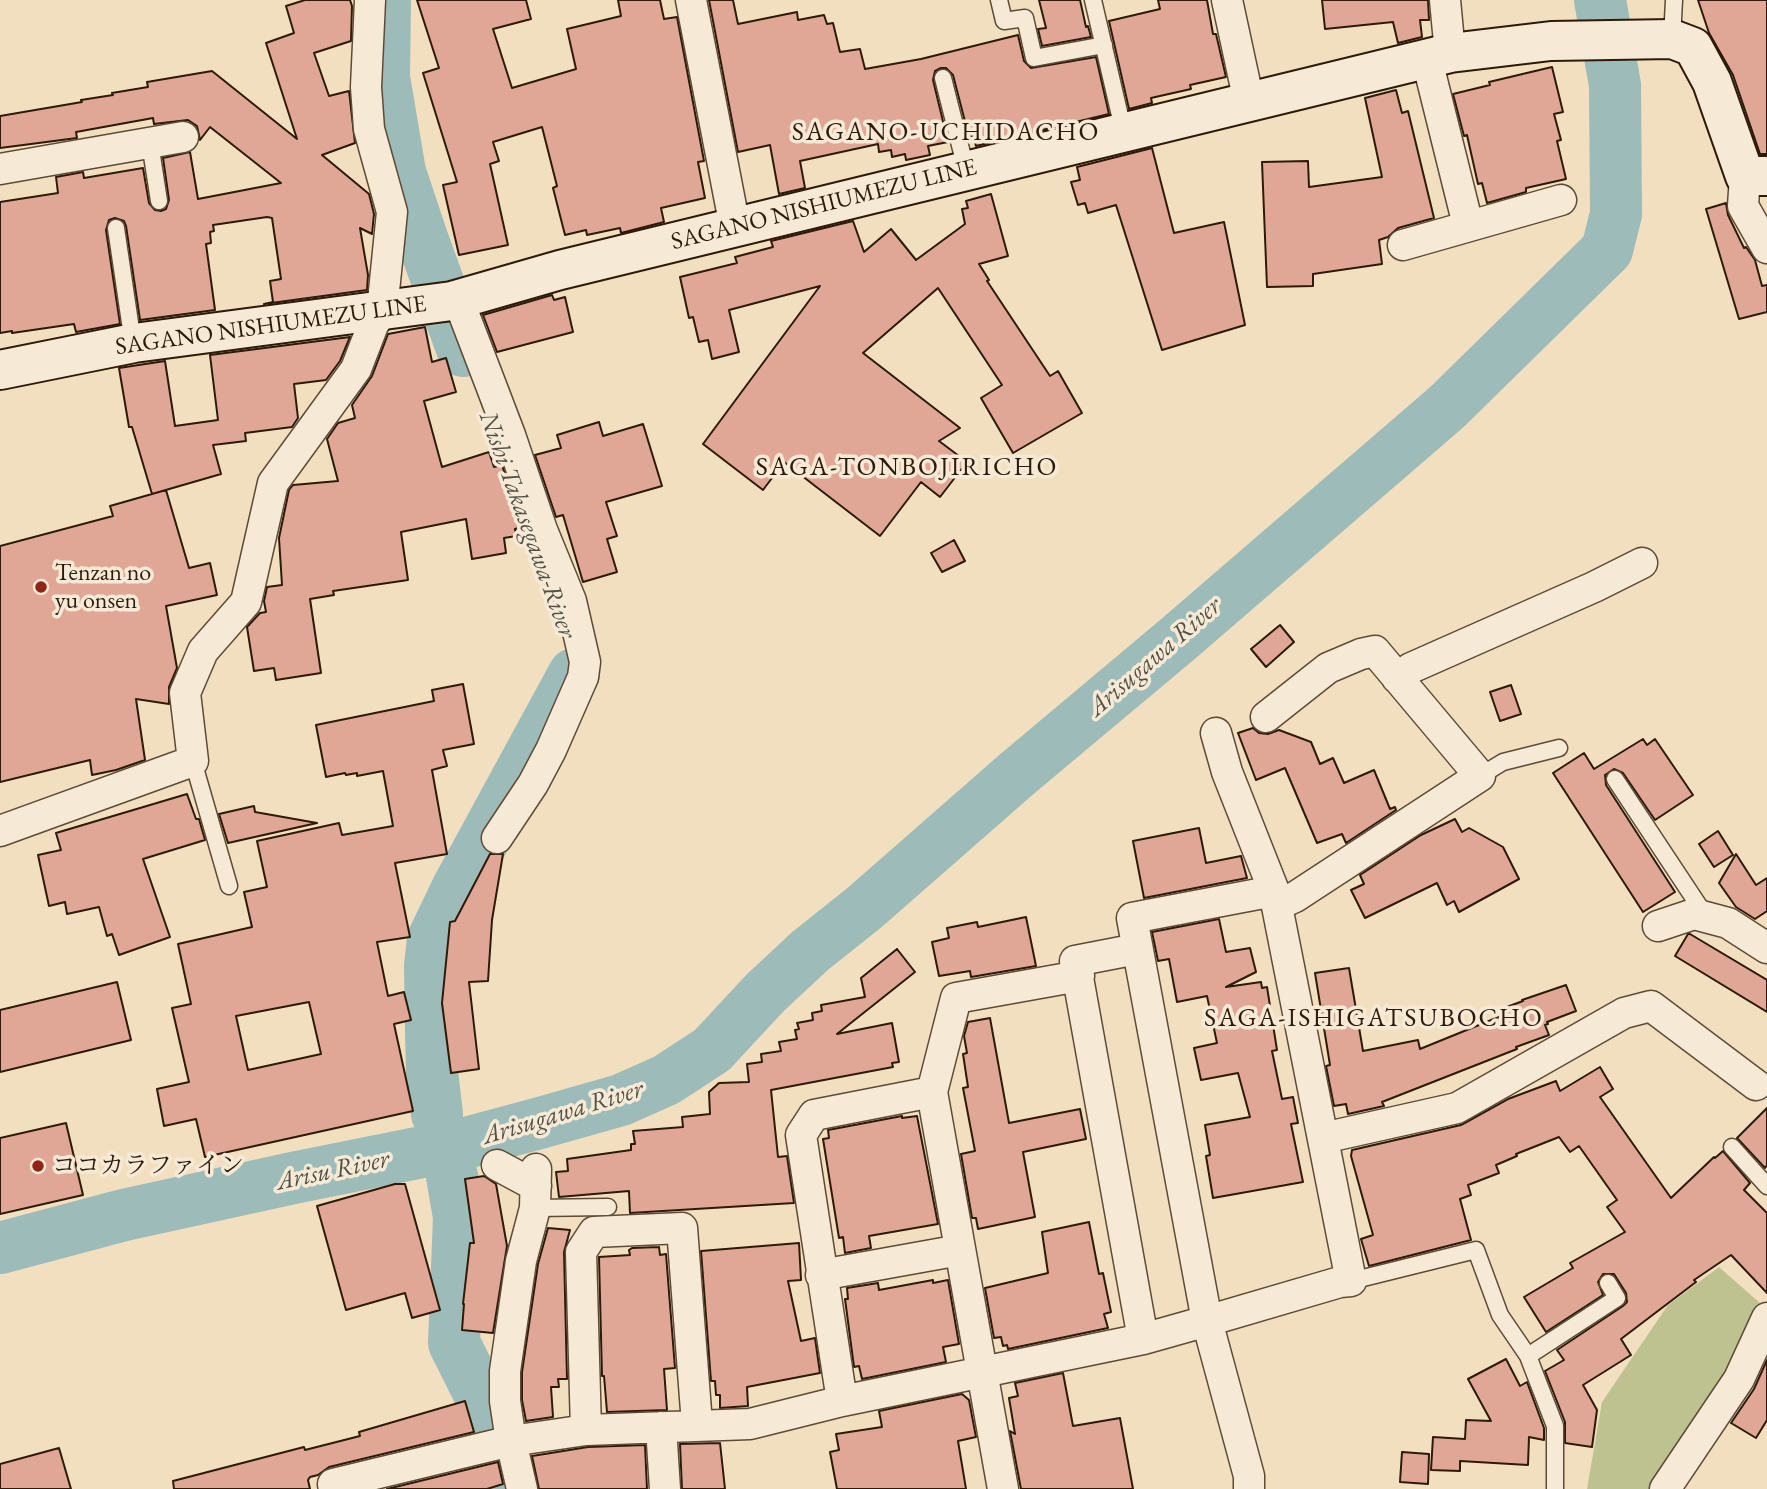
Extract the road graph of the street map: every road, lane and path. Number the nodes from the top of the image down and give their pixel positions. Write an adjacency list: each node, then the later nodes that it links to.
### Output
1 (370, 0): 27 (street)
2 (691, 0): 22 (street)
3 (999, 0): 9 (lane)
4 (1093, 0): 9 (lane)
5 (1227, 0): 12 (street)
6 (1445, 0): 10 (street)
7 (1674, 0): 8 (lane)
8 (1654, 39): 10 (main road, SAGANO NISHIUMEZU LINE); 18 (main road)
9 (1104, 45): 13 (lane)
10 (1439, 56): 12 (main road, SAGANO NISHIUMEZU LINE); 21 (street)
11 (943, 78): 17 (lane)
12 (1249, 102): 13 (main road, SAGANO NISHIUMEZU LINE)
13 (1124, 133): 17 (main road, SAGANO NISHIUMEZU LINE)
14 (183, 137): 15 (street)
15 (150, 143): 16 (street); 20 (lane)
16 (0, 169)
17 (966, 169): 22 (main road, SAGANO NISHIUMEZU LINE)
18 (1756, 176): 25 (street)
19 (1561, 200): 21 (street)
20 (159, 201)
21 (1468, 225): 24 (street)
22 (735, 227): 26 (main road, SAGANO NISHIUMEZU LINE)
23 (116, 228): 28 (lane)
24 (1403, 245)
25 (1767, 248)
26 (449, 301): 27 (main road, SAGANO NISHIUMEZU LINE); 39 (street)
27 (382, 311): 28 (main road, SAGANO NISHIUMEZU LINE); 35 (street)
28 (134, 343): 29 (main road, SAGANO NISHIUMEZU LINE)
29 (0, 370)
30 (1642, 563): 31 (street)
31 (1397, 678): 32 (street); 36 (street)
32 (1266, 717)
33 (1216, 733): 41 (street)
34 (1559, 748): 36 (lane)
35 (193, 761): 38 (street); 40 (lane)
36 (1480, 776): 41 (street)
37 (1615, 779): 42 (lane)
38 (0, 831)
39 (497, 838)
40 (229, 887)
41 (1276, 898): 45 (street); 49 (street)
42 (1707, 918): 43 (street); 44 (street)
43 (1658, 926)
44 (1767, 948)
45 (1137, 949): 46 (street); 60 (street)
46 (1079, 976): 48 (street); 61 (street)
47 (1756, 1085): 49 (street)
48 (932, 1092): 55 (street); 56 (street)
49 (1323, 1138): 57 (street)
50 (1732, 1147): 52 (lane)
51 (497, 1165): 53 (street)
52 (1767, 1186)
53 (536, 1188): 54 (lane); 68 (street)
54 (608, 1207)
55 (960, 1250): 56 (street); 63 (street)
56 (821, 1275): 64 (street)
57 (1351, 1281): 60 (street); 62 (lane)
58 (1608, 1283): 62 (lane)
59 (1767, 1318): 75 (street)
60 (1207, 1321): 61 (street); 73 (street)
61 (1143, 1339): 63 (street)
62 (1528, 1356): 74 (lane)
63 (983, 1373): 64 (street); 72 (street)
64 (842, 1401): 65 (street)
65 (697, 1424): 66 (street); 67 (street)
66 (661, 1427): 67 (street); 71 (street)
67 (586, 1430): 68 (street)
68 (500, 1444): 69 (street); 70 (street)
69 (334, 1489)
70 (522, 1489)
71 (665, 1489)
72 (1003, 1489)
73 (1249, 1489)
74 (1555, 1489)
75 (1665, 1489)

